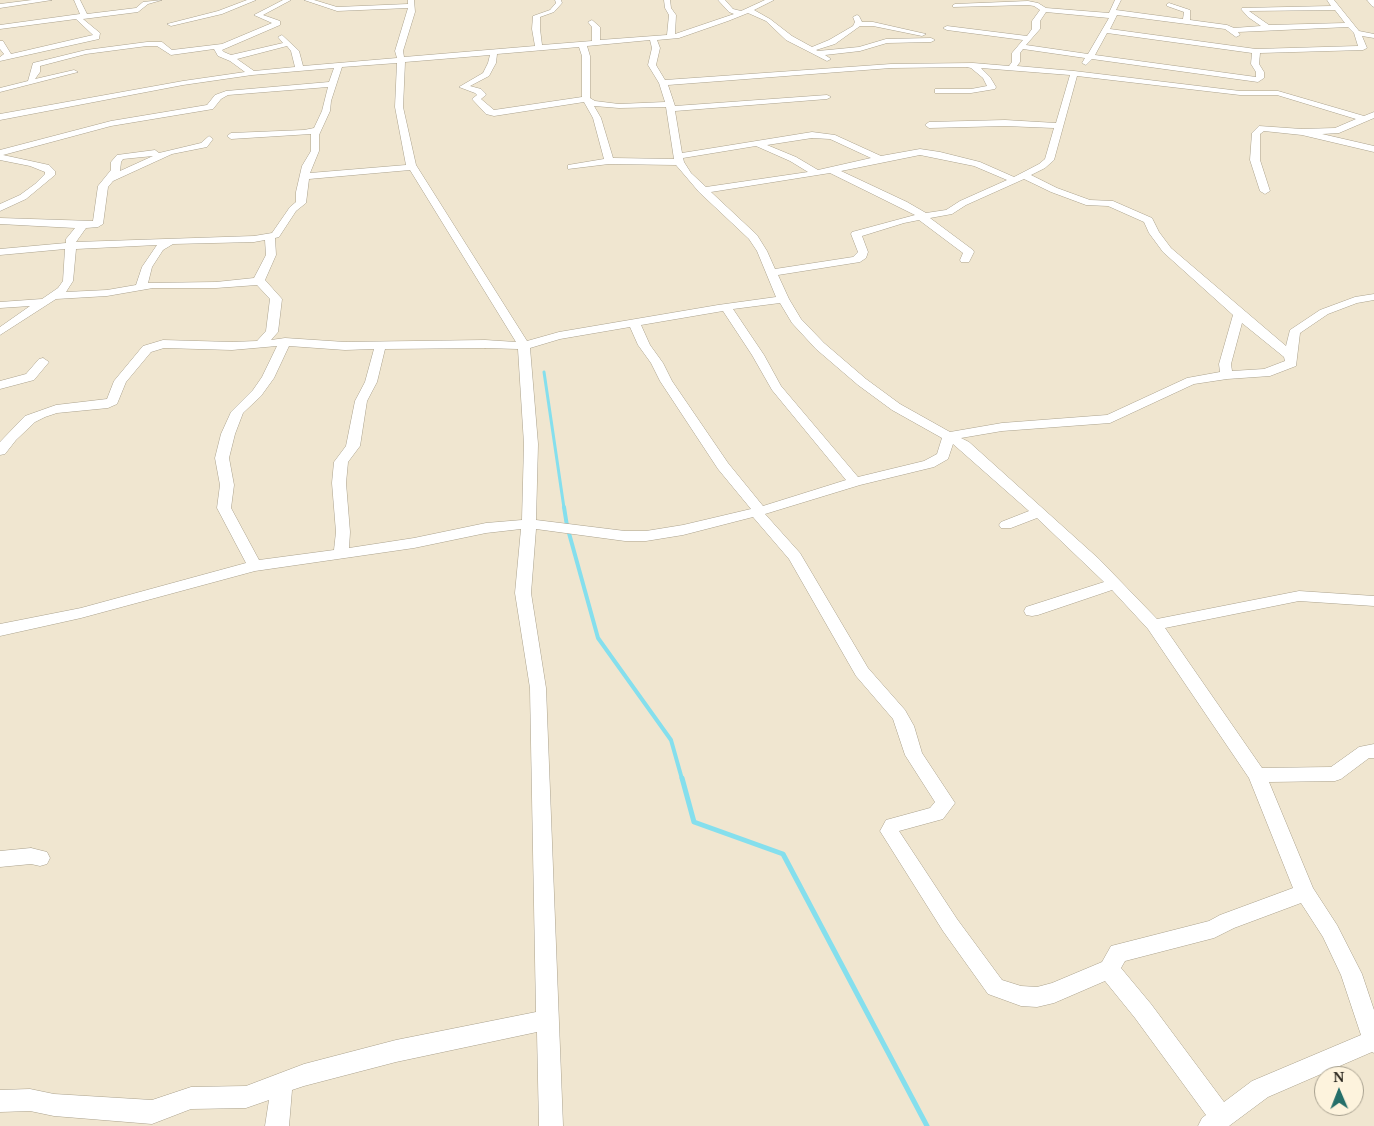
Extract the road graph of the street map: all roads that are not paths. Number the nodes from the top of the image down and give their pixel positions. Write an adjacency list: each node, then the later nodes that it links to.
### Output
1 (49, 0): 24 (street)
2 (77, 0): 28 (street)
3 (159, 0): 28 (street)
4 (253, 0): 32 (street)
5 (288, 0): 48 (street)
6 (308, 0): 16 (street)
7 (558, 0): 50 (street)
8 (667, 0): 40 (street)
9 (721, 0): 26 (street)
10 (746, 0): 21 (street)
11 (771, 0): 21 (street)
12 (1044, 0): 17 (street)
13 (1118, 0): 27 (street)
14 (1330, 0): 23 (street)
15 (1370, 0): 19 (street)
16 (411, 3): 57 (street)
17 (1036, 4): 22 (street); 25 (street)
18 (1169, 5): 30 (street)
19 (1374, 5)
20 (0, 6): 24 (street)
21 (758, 6): 26 (street)
22 (955, 6)
23 (1337, 8): 33 (street); 35 (street)
24 (31, 9): 31 (street)
25 (1044, 10): 27 (street); 43 (street)
26 (745, 12): 40 (street); 52 (street)
27 (1113, 14): 30 (street); 37 (street)
28 (84, 16): 31 (street); 55 (street)
29 (592, 22): 44 (street)
30 (1186, 22): 35 (street)
31 (28, 23): 34 (street)
32 (171, 24)
33 (1350, 25): 35 (street); 39 (street)
34 (0, 27)
35 (1271, 27)
36 (947, 28): 43 (street)
37 (1106, 31): 53 (street); 54 (street)
38 (279, 33): 47 (street)
39 (1357, 33): 41 (street); 53 (street)
40 (671, 36): 42 (street)
41 (1374, 36)
42 (653, 38): 44 (street); 68 (street)
43 (1029, 38): 49 (street)
44 (596, 42): 46 (street)
45 (0, 43): 55 (street)
46 (582, 43): 50 (street); 75 (street)
47 (287, 44): 56 (street); 61 (street)
48 (220, 46): 56 (street); 67 (street)
49 (1022, 46): 54 (street); 60 (street)
50 (540, 47): 51 (street)
51 (494, 51): 57 (street); 75 (street)
52 (815, 51): 52 (street); 62 (street)
53 (1256, 51): 66 (street)
54 (1092, 56): 65 (street); 66 (street)
55 (2, 58)
56 (230, 58): 64 (street)
57 (401, 59): 58 (street); 94 (street)
58 (339, 65): 61 (street); 69 (street)
59 (973, 65): 60 (street); 62 (street); 72 (street)
60 (1012, 67): 65 (street)
61 (297, 69): 64 (street); 70 (street)
62 (842, 70): 68 (street)
63 (74, 72): 67 (street)
64 (252, 73): 78 (street)
65 (1079, 73): 73 (street); 81 (street)
66 (1258, 80): 73 (street)
67 (32, 82): 71 (street)
68 (663, 83): 76 (street)
69 (332, 84): 70 (street); 82 (street)
70 (285, 87): 89 (street)
71 (0, 90)
72 (938, 91)
73 (1259, 93): 79 (street)
74 (826, 97): 76 (street)
75 (586, 99): 76 (street); 93 (street)
76 (670, 106): 91 (street)
77 (1374, 115): 79 (street)
78 (0, 117)
79 (1364, 119): 83 (street)
80 (929, 125): 81 (street)
81 (1058, 126): 98 (street)
82 (317, 130): 84 (street); 99 (street)
83 (1302, 132): 87 (street); 103 (street)
84 (231, 136)
85 (209, 140): 88 (street)
86 (755, 143): 91 (street); 92 (street); 97 (street)
87 (1374, 149)
88 (169, 152): 100 (street); 100 (street)
89 (0, 153)
90 (0, 157): 104 (street)
91 (679, 159): 93 (street); 102 (street)
92 (880, 159): 96 (street); 101 (street)
93 (610, 162): 95 (street)
94 (412, 166): 99 (street); 128 (street)
95 (570, 167)
96 (832, 170): 97 (street); 105 (street)
97 (817, 173): 102 (street)
98 (1024, 175): 101 (street); 122 (street)
99 (305, 176): 109 (street)
100 (110, 179): 107 (street)
101 (1014, 180): 105 (street)
102 (702, 190): 114 (street)
103 (1265, 191)
104 (0, 208)
105 (925, 217): 113 (street); 114 (street)
106 (2, 222): 107 (street); 108 (street)
107 (83, 225): 111 (street)
108 (1, 234)
109 (270, 236): 110 (street); 115 (street)
110 (171, 241): 111 (street); 116 (street)
111 (70, 247): 112 (street); 118 (street)
112 (0, 252)
113 (965, 260)
114 (772, 273): 119 (street)
115 (260, 282): 116 (street); 127 (street)
116 (140, 287): 118 (street)
117 (1374, 296): 130 (street)
118 (48, 299): 120 (street); 124 (street)
119 (783, 299): 121 (street); 134 (street)
120 (0, 305)
121 (726, 307): 123 (street); 136 (street)
122 (1239, 314): 130 (street); 132 (street)
123 (634, 323): 128 (street); 137 (street)
124 (6, 326): 125 (street)
125 (0, 332)
126 (285, 342): 127 (street); 129 (street); 142 (street)
127 (260, 344): 135 (street)
128 (524, 346): 129 (street); 139 (street)
129 (380, 347): 141 (street)
130 (1290, 356): 132 (street)
131 (43, 362): 133 (street)
132 (1227, 375): 134 (street)
133 (0, 386)
134 (949, 436): 136 (street); 138 (street)
135 (0, 451)
136 (855, 482): 137 (street)
137 (758, 511): 139 (street); 153 (street)
138 (1038, 513): 140 (street); 143 (street)
139 (529, 524): 141 (street); 154 (street)
140 (1006, 525)
141 (341, 553): 142 (street)
142 (255, 566): 147 (street)
143 (1114, 584): 145 (street); 146 (street)
144 (1374, 601): 146 (street)
145 (1032, 611)
146 (1154, 625): 149 (street)
147 (0, 630)
148 (1374, 751): 149 (street)
149 (1257, 775): 152 (street)
150 (40, 858): 151 (street)
151 (0, 859)
152 (1305, 892): 153 (street); 155 (street)
153 (1109, 969): 158 (street)
154 (548, 1020): 156 (street); 160 (street)
155 (1372, 1031): 158 (street)
156 (282, 1083): 157 (street); 159 (street)
157 (0, 1101)
158 (1216, 1121)
159 (277, 1126)
160 (552, 1126)

